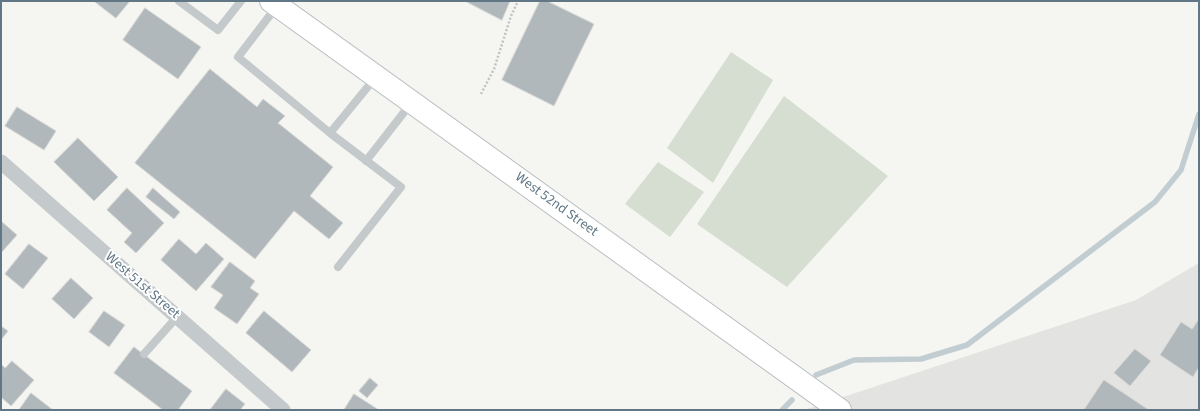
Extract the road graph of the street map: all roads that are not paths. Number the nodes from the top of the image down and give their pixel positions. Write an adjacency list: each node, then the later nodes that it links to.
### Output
1 (179, 1): 2 (lane)
2 (241, 1)
3 (274, 3): 4 (main road, West 52nd Street); 6 (lane)
4 (377, 76): 5 (main road, West 52nd Street); 6 (lane)
5 (412, 102): 7 (lane); 13 (main road, West 52nd Street)
6 (330, 134): 7 (lane)
7 (366, 161): 9 (lane)
8 (1, 162): 10 (street, West 51st Street)
9 (338, 267)
10 (178, 317): 11 (lane); 12 (street, West 51st Street)
11 (144, 354)
12 (283, 410)
13 (840, 410)

